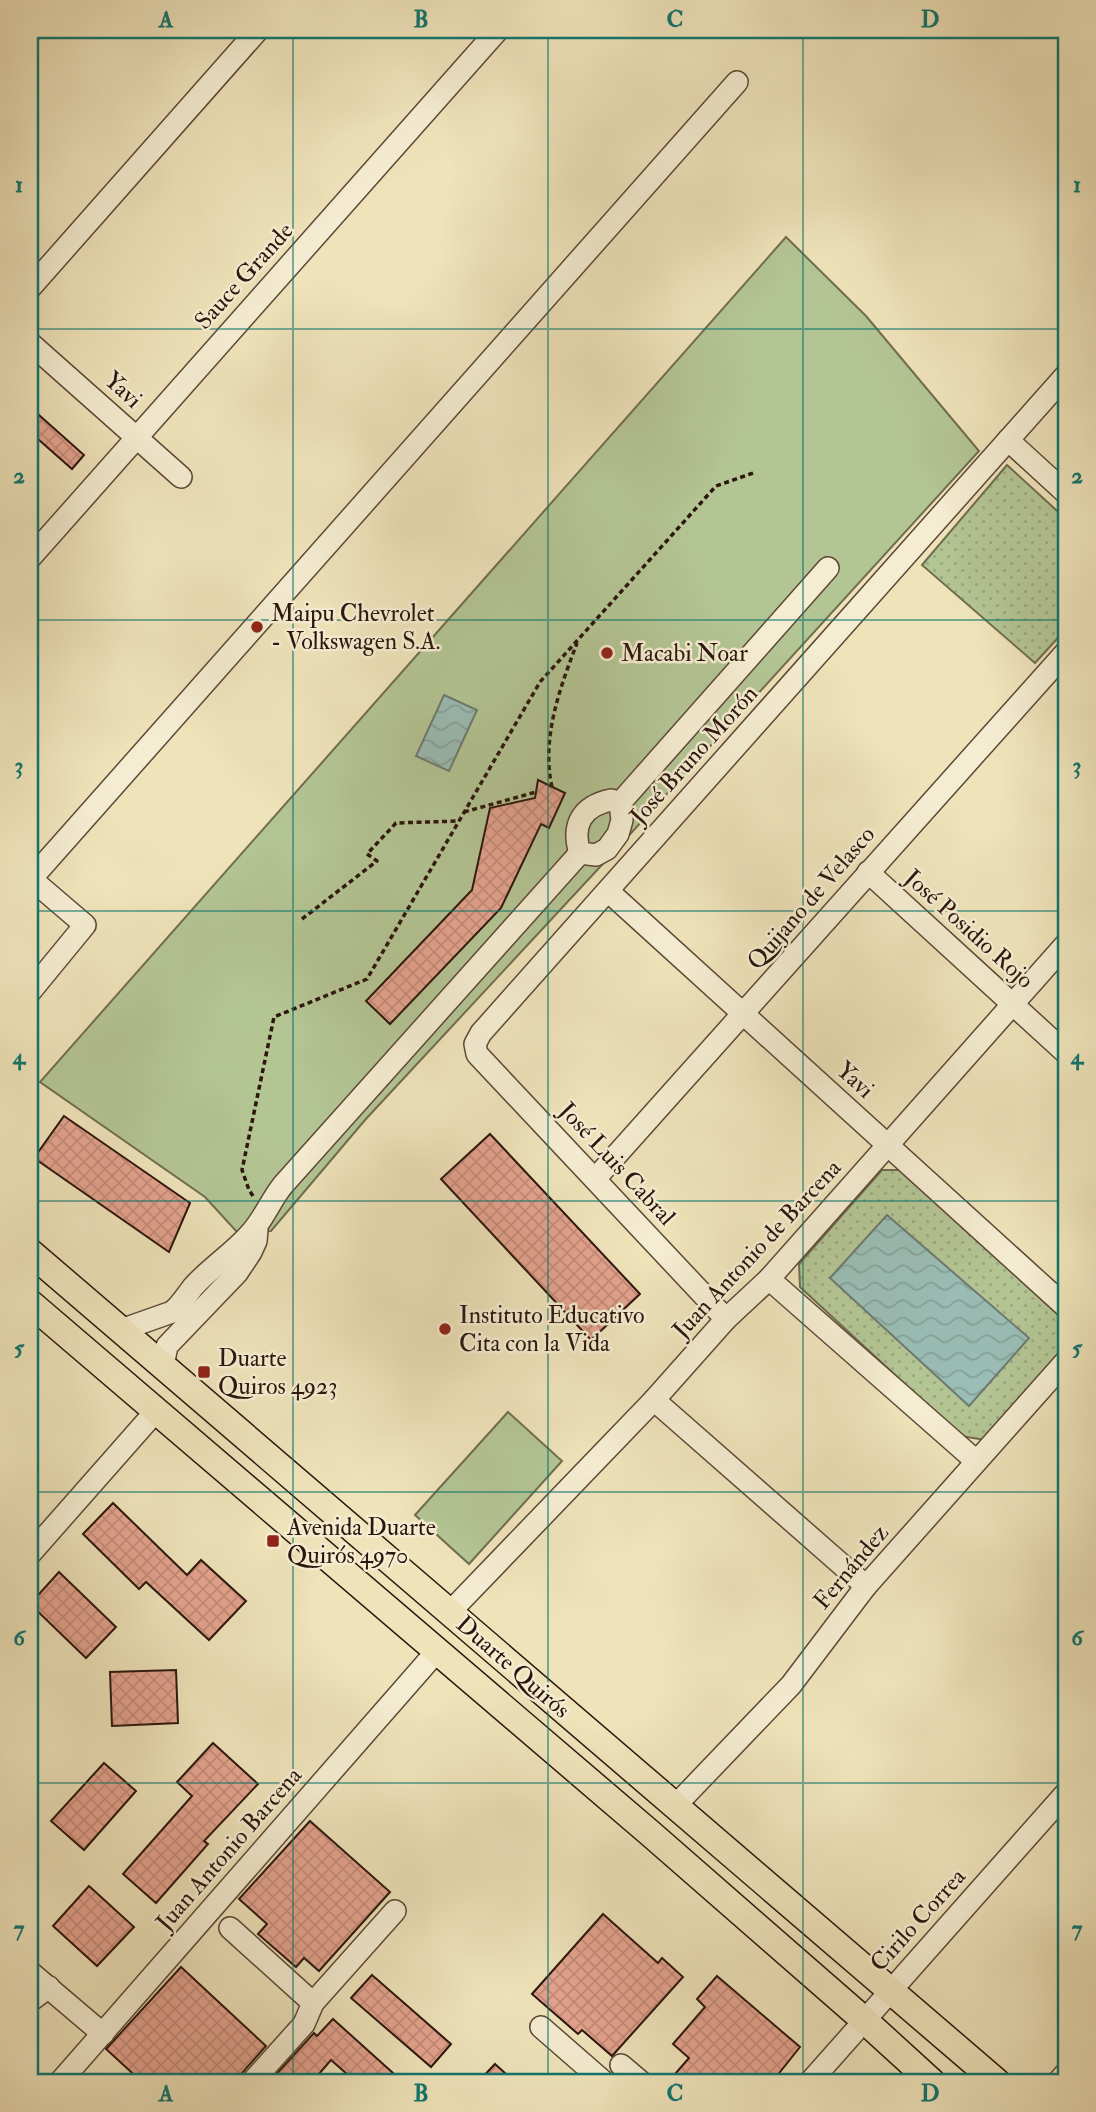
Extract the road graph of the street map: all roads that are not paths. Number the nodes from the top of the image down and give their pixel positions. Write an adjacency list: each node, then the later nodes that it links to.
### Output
1 (258, 30): 4 (street)
2 (498, 30): 7 (street, Sauce Grande)
3 (737, 82): 17 (street)
4 (30, 288)
5 (30, 342): 7 (street, Yavi)
6 (1066, 376): 8 (street, José Bruno Morón)
7 (136, 437): 9 (street, Yavi); 11 (street, Sauce Grande)
8 (1008, 440): 10 (street); 18 (street, José Bruno Morón)
9 (181, 477)
10 (1066, 493)
11 (30, 558)
12 (828, 568): 14 (street)
13 (1066, 652): 16 (street, Quijano de Velasco)
14 (620, 803): 15 (street); 15 (street)
15 (580, 853): 27 (street)
16 (868, 872): 21 (street, José Posidio Rojo); 22 (street, Quijano de Velasco)
17 (30, 878): 20 (street)
18 (608, 891): 22 (street, Yavi); 23 (street, José Bruno Morón)
19 (1066, 944): 21 (street, Juan Antonio de Barcena)
20 (30, 992)
21 (1012, 1004): 24 (street, José Posidio Rojo); 25 (street, Juan Antonio de Barcena)
22 (743, 1014): 25 (street, Yavi); 26 (street, Quijano de Velasco)
23 (475, 1044): 26 (street, José Luis Cabral)
24 (1066, 1053)
25 (888, 1145): 29 (street, Juan Antonio de Barcena); 31 (street, Yavi)
26 (596, 1179): 32 (street, José Luis Cabral)
27 (262, 1218): 33 (street); 35 (street)
28 (30, 1252): 33 (main road, Duarte Quirós)
29 (769, 1279): 32 (street, Juan Antonio de Barcena); 38 (street)
30 (30, 1303): 37 (main road, Duarte Quirós)
31 (1066, 1307)
32 (726, 1319): 36 (street, Juan Antonio de Barcena)
33 (121, 1330): 35 (main road, Duarte Quirós)
34 (1066, 1361): 38 (street, Fernández)
35 (163, 1366): 41 (main road, Duarte Quirós)
36 (654, 1400): 40 (street); 41 (street, Juan Antonio de Barcena)
37 (156, 1411): 39 (street); 42 (main road, Duarte Quirós)
38 (976, 1461): 40 (street, Fernández)
39 (30, 1554)
40 (866, 1586): 44 (street, Fernández)
41 (449, 1613): 44 (main road, Duarte Quirós)
42 (437, 1651): 52 (main road, Duarte Quirós); 54 (street, Juan Antonio Barcena)
43 (1066, 1793): 49 (street, Cirilo Correa)
44 (675, 1807): 49 (main road, Duarte Quirós)
45 (395, 1911): 51 (street)
46 (230, 1928): 51 (street)
47 (30, 1972): 48 (street)
48 (48, 1987): 50 (street); 54 (street)
49 (891, 1991): 52 (street, Cirilo Correa); 63 (main road, Duarte Quirós)
50 (30, 2001)
51 (313, 2003): 58 (street)
52 (864, 2020): 61 (street, Cirilo Correa); 62 (main road, Duarte Quirós)
53 (541, 2027): 59 (street)
54 (103, 2034): 57 (street, Juan Antonio Barcena)
55 (621, 2064): 60 (street)
56 (1066, 2073): 64 (street)
57 (60, 2082)
58 (252, 2082)
59 (604, 2082)
60 (641, 2082)
61 (810, 2082)
62 (932, 2082)
63 (997, 2082)
64 (1058, 2082)

